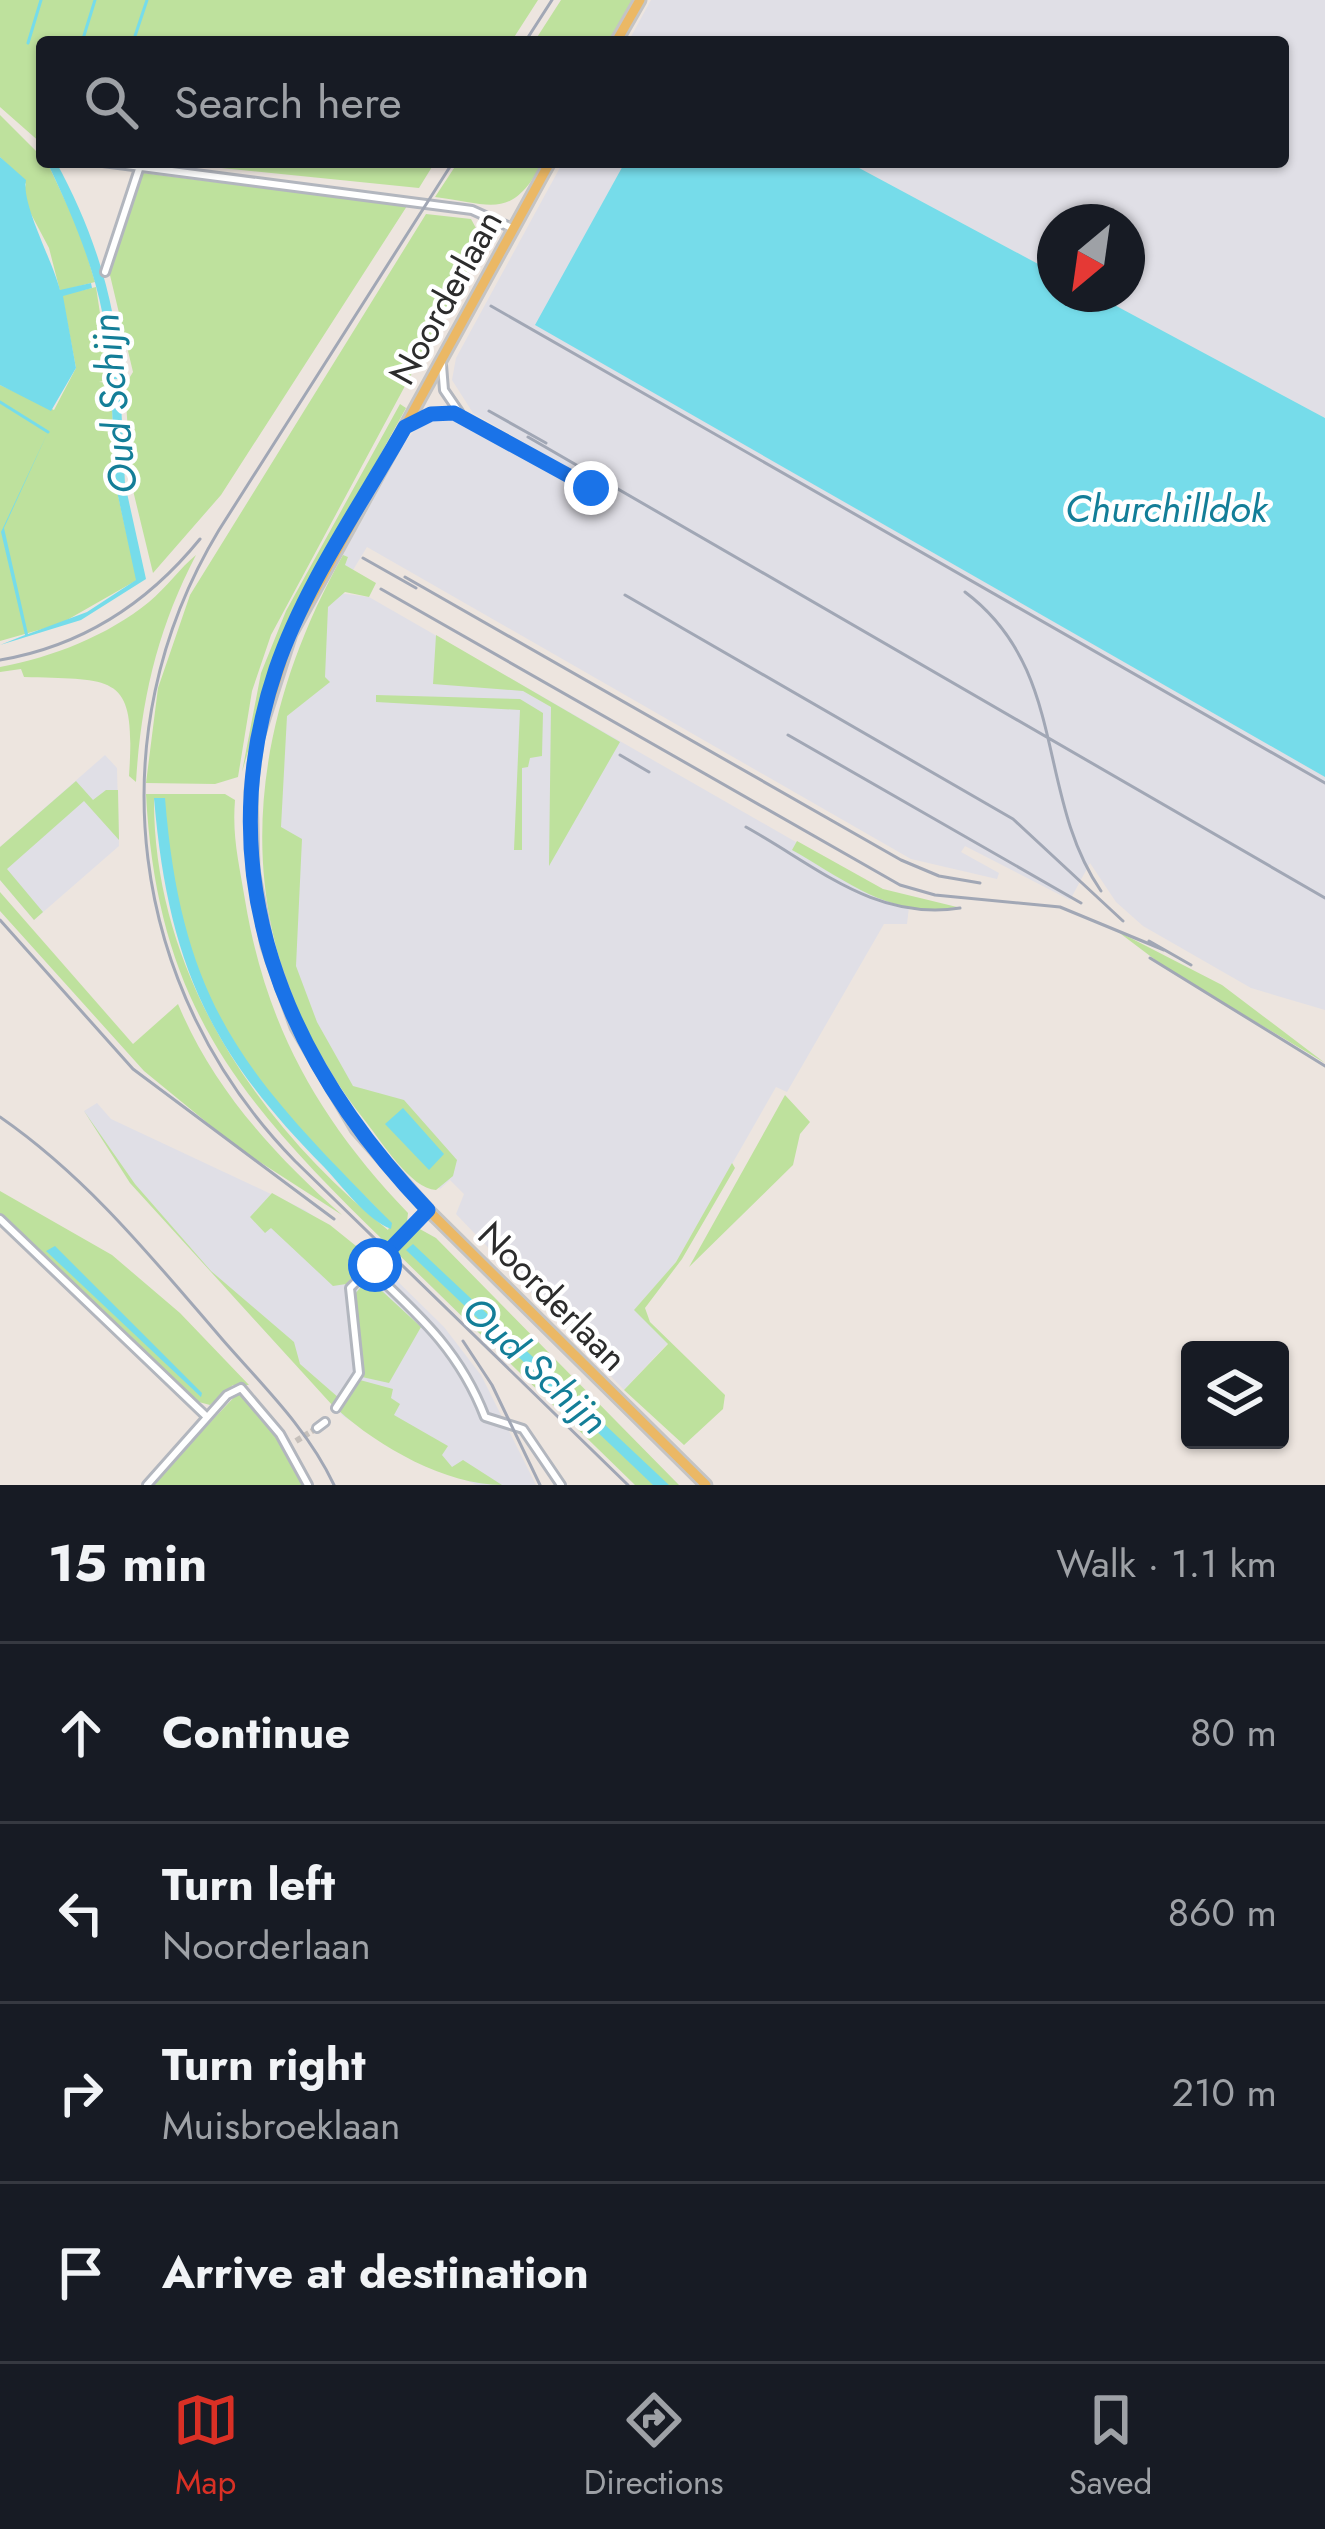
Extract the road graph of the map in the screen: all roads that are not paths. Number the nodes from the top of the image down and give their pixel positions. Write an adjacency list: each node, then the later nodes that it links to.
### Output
1 (640, 0): 2 (main road)
2 (619, 36)
3 (139, 168): 7 (street)
4 (155, 168): 6 (street)
5 (547, 168): 6 (main road, Noorderlaan)
6 (513, 229): 8 (main road, Noorderlaan)
7 (105, 272)
8 (442, 361): 9 (street); 10 (main road, Noorderlaan)
9 (467, 418): 10 (street); 11 (street)
10 (405, 427): 12 (main road, Noorderlaan)
11 (591, 488)
12 (428, 1210): 14 (street); 20 (main road, Noorderlaan)
13 (0, 1219): 16 (street)
14 (370, 1269): 15 (street); 19 (street)
15 (336, 1408)
16 (207, 1417): 17 (street); 18 (street)
17 (147, 1485)
18 (308, 1485)
19 (561, 1485)
20 (706, 1485)

